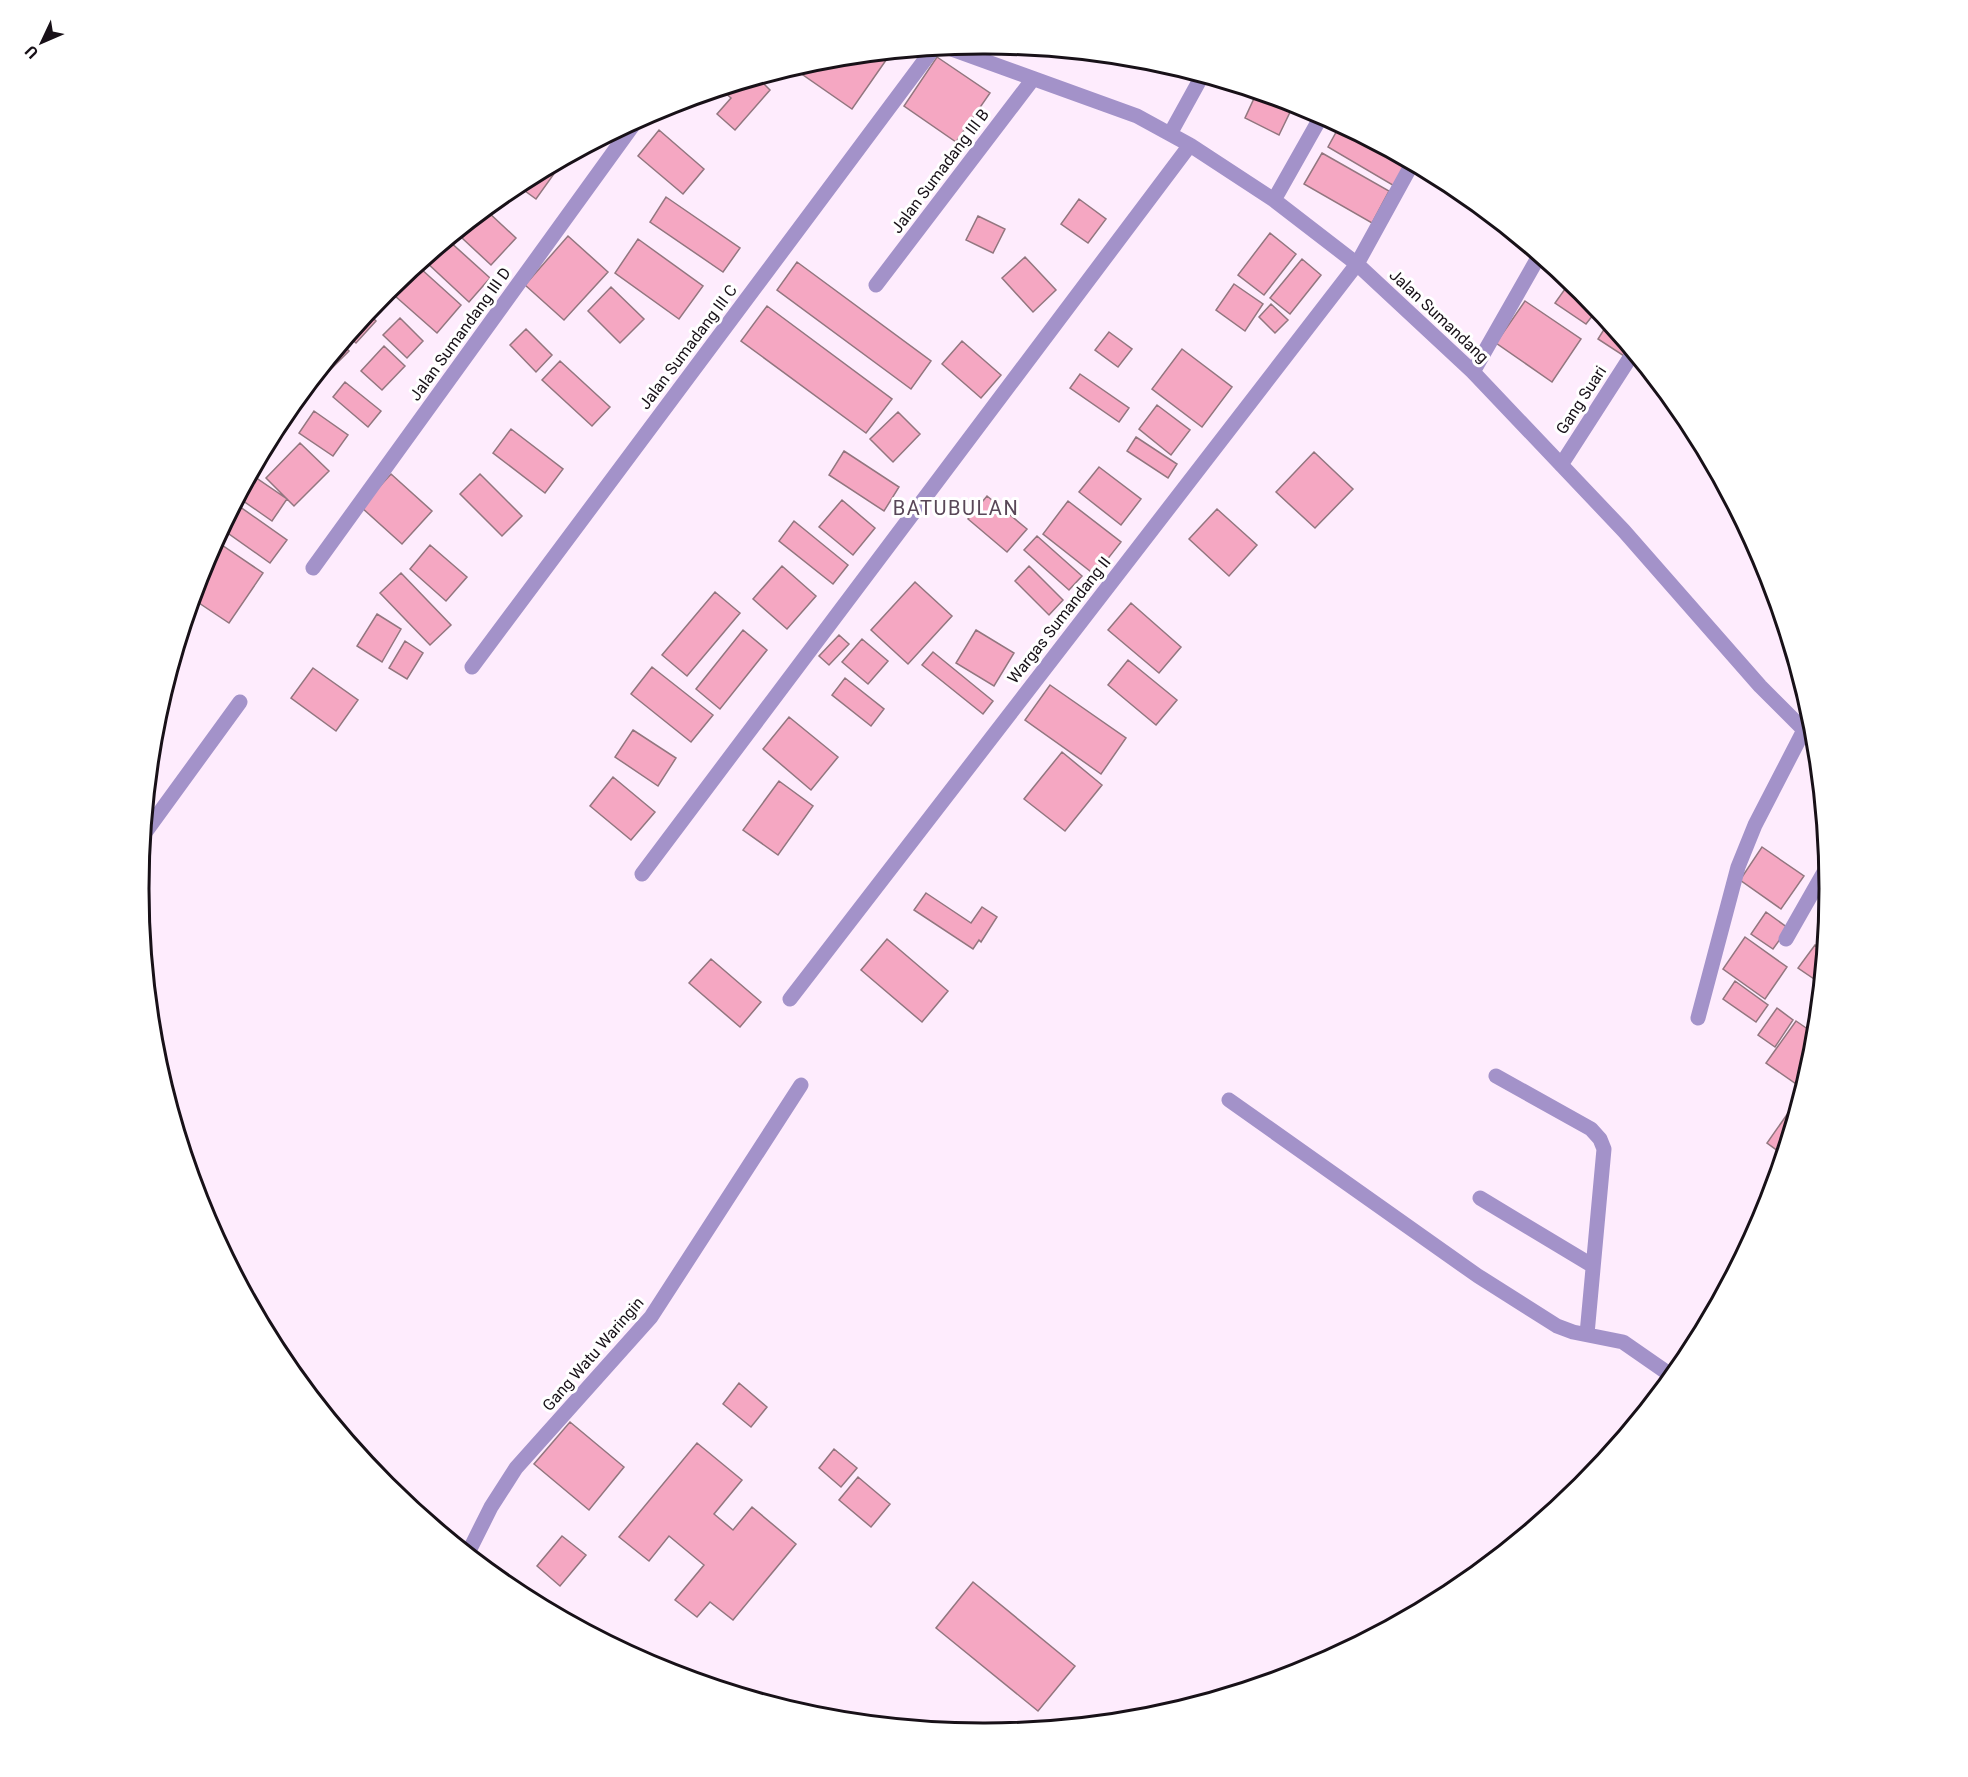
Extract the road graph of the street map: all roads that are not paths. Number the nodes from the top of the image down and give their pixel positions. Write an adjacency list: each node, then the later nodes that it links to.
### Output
1 (967, 55): 3 (street, Jalan Sumandang)
2 (927, 56): 18 (street, Jalan Sumadang III C)
3 (1033, 79): 6 (street, Jalan Sumandang); 13 (street, Jalan Sumadang III B)
4 (1199, 82): 6 (street)
5 (1317, 124): 10 (street)
6 (1170, 134): 8 (street, Jalan Sumandang)
7 (626, 135): 17 (street, Jalan Sumandang III D)
8 (1190, 145): 10 (street, Jalan Sumandang); 23 (street)
9 (1408, 171): 12 (street, Wargas Sumandang II)
10 (1274, 200): 12 (street, Jalan Sumandang)
11 (1535, 262): 15 (street)
12 (1357, 264): 15 (street, Jalan Sumandang); 26 (street, Wargas Sumandang II)
13 (876, 285)
14 (1629, 359): 16 (street, Gang Suari)
15 (1473, 372): 16 (street, Jalan Sumandang)
16 (1561, 465): 20 (street, Jalan Sumandang)
17 (313, 568)
18 (472, 668)
19 (240, 702): 22 (street)
20 (1802, 727)
21 (1805, 741): 27 (street)
22 (152, 823)
23 (642, 874)
24 (1819, 881): 25 (street)
25 (1786, 939)
26 (790, 999)
27 (1698, 1018)
28 (1496, 1076): 32 (street)
29 (801, 1085): 35 (street, Gang Watu Waringin)
30 (1229, 1100): 33 (street)
31 (1480, 1198): 32 (street)
32 (1593, 1266): 33 (street)
33 (1587, 1334): 34 (street)
34 (1665, 1371)
35 (471, 1547)

